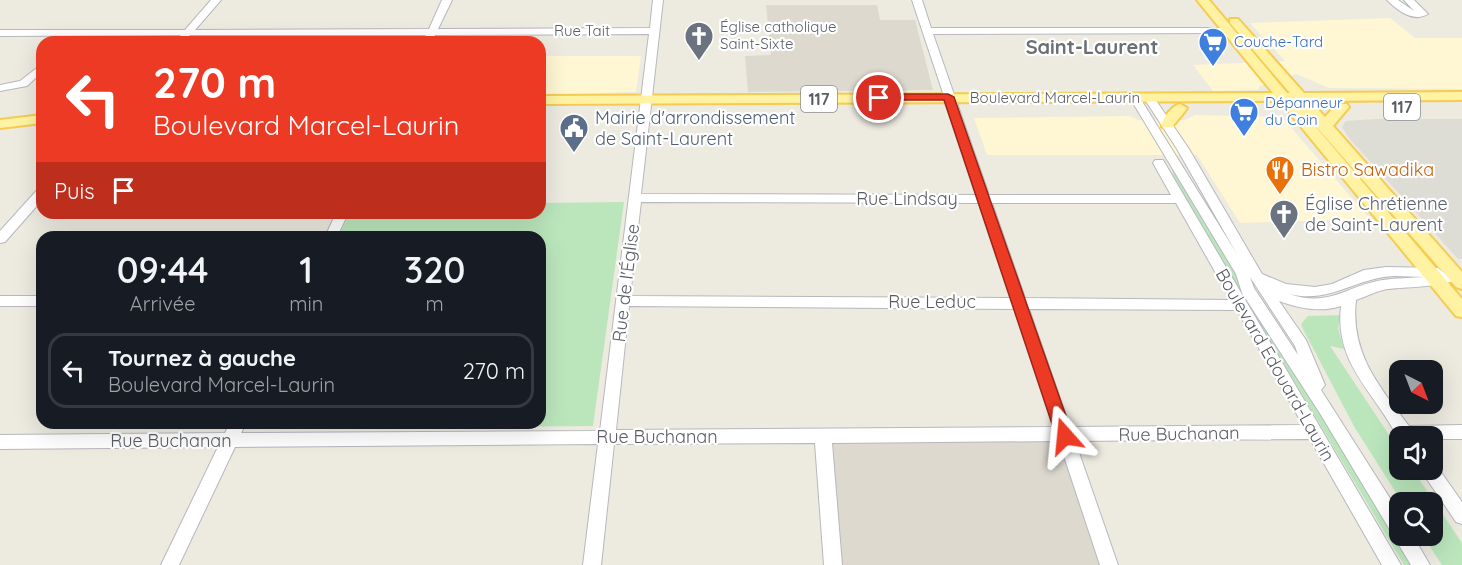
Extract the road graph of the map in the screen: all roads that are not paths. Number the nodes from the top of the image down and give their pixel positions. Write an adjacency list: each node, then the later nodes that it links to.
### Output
1 (216, 0): 14 (street)
2 (447, 0): 12 (street)
3 (658, 0): 10 (street, Rue de l'Église)
4 (917, 0): 11 (street)
5 (1203, 0): 9 (main road)
6 (1216, 0): 19 (main road)
7 (1392, 0): 8 (street)
8 (1409, 0)
9 (1227, 30): 11 (street); 27 (main road)
10 (654, 31): 12 (street, Rue Tait); 28 (street, Rue de l'Église)
11 (927, 31): 25 (street)
12 (432, 32): 14 (street, Rue Tait); 18 (street)
13 (0, 33): 15 (street, Rue Tait)
14 (186, 33): 15 (street, Rue Tait); 17 (street)
15 (78, 34): 16 (street)
16 (76, 36)
17 (183, 36)
18 (430, 36)
19 (1276, 70): 24 (main road); 27 (main road)
20 (36, 72): 21 (street)
21 (0, 88)
22 (1462, 96): 24 (main road, Boulevard Marcel-Laurin / 117)
23 (546, 100): 28 (main road, Boulevard Marcel-Laurin / 117)
24 (1344, 102): 27 (main road, Boulevard Marcel-Laurin / 117); 29 (main road, Boulevard Marcel-Laurin / 117); 35 (main road)
25 (950, 103): 26 (main road, Boulevard Marcel-Laurin / 117); 28 (main road, Boulevard Marcel-Laurin / 117); 42 (street)
26 (1145, 103): 27 (main road, Boulevard Marcel-Laurin / 117); 30 (main road, Boulevard Marcel-Laurin / 117); 34 (street, Boulevard Edouard-Laurin); 38 (street, Boulevard Edouard-Laurin)
27 (1295, 103): 30 (main road, Boulevard Marcel-Laurin / 117); 35 (main road); 47 (main road)
28 (646, 105): 31 (main road, Boulevard Marcel-Laurin / 117); 41 (street, Rue de l'Église)
29 (1462, 106)
30 (1180, 108): 34 (main road)
31 (546, 110)
32 (36, 120): 33 (main road)
33 (0, 124)
34 (1167, 124): 39 (street, Boulevard Edouard-Laurin)
35 (1325, 128): 49 (main road)
36 (36, 130): 37 (main road)
37 (0, 135)
38 (1165, 147): 39 (street); 46 (street, Boulevard Edouard-Laurin)
39 (1183, 148): 48 (street, Boulevard Edouard-Laurin)
40 (1159, 163): 43 (street, Boulevard Edouard-Laurin)
41 (636, 198): 42 (street, Rue Lindsay); 54 (street, Rue de l'Église)
42 (983, 199): 43 (street, Rue Lindsay); 55 (street)
43 (1178, 199): 57 (street, Boulevard Edouard-Laurin)
44 (36, 200): 45 (street)
45 (0, 239)
46 (1243, 274): 50 (street); 60 (street, Boulevard Edouard-Laurin)
47 (1433, 276): 48 (street); 49 (street); 51 (street); 58 (main road)
48 (1259, 278): 50 (street, Boulevard Edouard-Laurin)
49 (1458, 279)
50 (1267, 292): 56 (street); 59 (street, Boulevard Edouard-Laurin)
51 (1349, 299): 56 (street); 61 (street)
52 (0, 301): 53 (street)
53 (36, 301)
54 (624, 301): 55 (street, Rue Leduc); 68 (street, Rue de l'Église)
55 (1020, 303): 57 (street, Rue Leduc); 67 (street)
56 (1299, 303): 59 (street)
57 (1240, 305): 63 (street, Boulevard Edouard-Laurin)
58 (1462, 310)
59 (1291, 327): 60 (street, Boulevard Edouard-Laurin)
60 (1326, 410): 72 (street, Boulevard Edouard-Laurin)
61 (1400, 426)
62 (235, 429): 69 (street)
63 (1315, 432): 67 (street, Rue Buchanan); 79 (street, Boulevard Edouard-Laurin)
64 (1462, 432): 65 (street)
65 (1443, 433)
66 (823, 436): 67 (street, Rue Buchanan); 68 (street, Rue Buchanan); 77 (street)
67 (1065, 436): 78 (street)
68 (609, 438): 69 (street, Rue Buchanan); 76 (street, Rue de l'Église)
69 (229, 440): 70 (street, Rue Buchanan); 75 (street)
70 (0, 442)
71 (1437, 480): 73 (street)
72 (1389, 513)
73 (1462, 516)
74 (1408, 546): 80 (street)
75 (170, 565)
76 (592, 565)
77 (833, 565)
78 (1108, 565)
79 (1392, 565)
80 (1420, 565)

